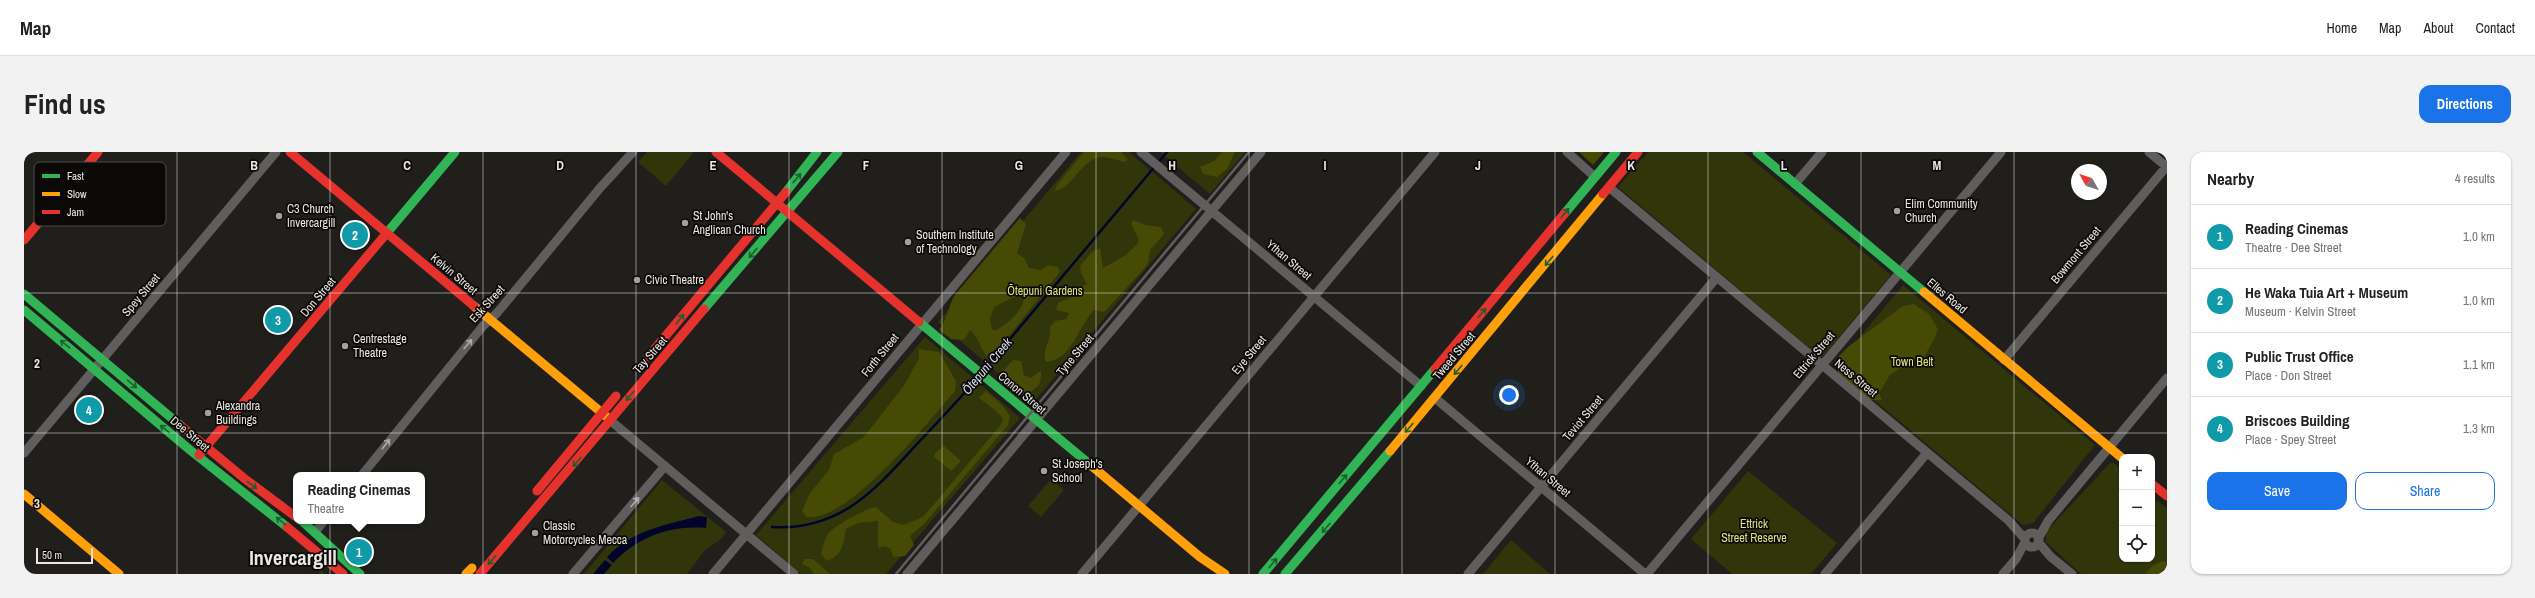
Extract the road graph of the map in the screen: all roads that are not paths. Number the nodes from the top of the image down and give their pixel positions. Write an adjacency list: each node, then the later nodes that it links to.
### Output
1 (98, 152): 20 (main road)
2 (276, 152): 39 (street, Spey Street)
3 (290, 152): 30 (main road, Kelvin Street)
4 (455, 152): 30 (main road, Don Street)
5 (633, 152): 37 (street, Esk Street)
6 (716, 152): 26 (main road, Conon Street)
7 (817, 152): 26 (main road, Tay Street, one-way to 7)
8 (838, 152): 28 (main road, Tay Street)
9 (1066, 152): 38 (street, Forth Street)
10 (1141, 152): 27 (street, Ythan Street)
11 (1261, 152): 27 (street, Tyne Street)
12 (1435, 152): 35 (street, Eye Street)
13 (1568, 152): 22 (street)
14 (1616, 152): 22 (main road, Tweed Street)
15 (1638, 152): 23 (main road, Tweed Street)
16 (1757, 152): 24 (main road, Elles Road)
17 (1822, 152): 24 (street)
18 (2001, 152): 32 (street, Ettrick Street)
19 (2149, 152): 21 (street)
20 (90, 162)
21 (2167, 166): 40 (street, Bowmont Street)
22 (1595, 177): 23 (main road); 47 (main road, Tweed Street, one-way to 22)
23 (1618, 178): 25 (main road, Tweed Street)
24 (1795, 184): 32 (main road, Elles Road)
25 (1610, 188): 33 (street, Ness Street); 45 (main road, Tweed Street, one-way to 45)
26 (777, 204): 28 (main road, Conon Street); 41 (main road, Tay Street, one-way to 26)
27 (1212, 211): 35 (street, Ythan Street); 51 (street, Tyne Street)
28 (787, 212): 38 (main road, Conon Street); 52 (main road, Tay Street, one-way to 52)
29 (36, 226): 31 (main road)
30 (387, 233): 37 (main road, Kelvin Street); 53 (main road, Don Street)
31 (24, 240)
32 (1900, 272): 40 (main road, Elles Road); 42 (street, Ettrick Street)
33 (1717, 277): 42 (street, Ness Street); 61 (street, Teviot Street)
34 (24, 294): 39 (main road, Dee Street)
35 (1314, 297): 47 (street, Ythan Street); 66 (street, Eye Street)
36 (24, 310): 43 (main road, Dee Street, one-way to 36)
37 (490, 320): 50 (main road, Kelvin Street); 60 (street, Esk Street, one-way to 37)
38 (921, 324): 51 (main road, Conon Street); 71 (street, Forth Street)
39 (102, 360): 43 (street, Spey Street); 53 (main road, Dee Street, one-way to 53)
40 (2004, 360): 54 (main road, Elles Road)
41 (643, 363)
42 (1822, 365): 56 (street, Ness Street); 88 (street, Ettrick Street)
43 (94, 369): 55 (street, Spey Street); 57 (main road, Dee Street, one-way to 43)
44 (2167, 378): 54 (street)
45 (1445, 385): 47 (main road); 49 (main road, Tweed Street)
46 (624, 386): 50 (main road)
47 (1421, 386): 48 (main road, Tweed Street)
48 (1411, 398): 49 (main road); 85 (main road, Tweed Street, one-way to 48)
49 (1434, 398): 61 (street, Ythan Street); 86 (main road, Tweed Street, one-way to 86)
50 (602, 413): 52 (main road, Kelvin Street); 65 (main road)
51 (1036, 420): 66 (main road, Conon Street); 81 (street, Tyne Street)
52 (611, 421): 59 (street); 77 (main road, Tay Street, one-way to 77)
53 (206, 446): 57 (main road, Don Street); 67 (main road, Dee Street, one-way to 67)
54 (2109, 448): 58 (main road, Elles Road); 72 (street)
55 (24, 453)
56 (1927, 453): 72 (street, Ness Street); 89 (street)
57 (198, 456): 75 (main road, Dee Street, one-way to 57)
58 (2119, 456)
59 (666, 466): 71 (street); 78 (street, one-way to 59)
60 (364, 472)
61 (1541, 486): 87 (street, Teviot Street); 88 (street, Ythan Street)
62 (2155, 486): 64 (main road)
63 (24, 494): 74 (main road)
64 (2167, 496)
65 (529, 500)
66 (1138, 506): 73 (main road, Conon Street); 82 (street, Eye Street)
67 (293, 515)
68 (306, 524): 70 (main road)
69 (322, 524): 70 (street)
70 (315, 532): 76 (main road)
71 (746, 534): 79 (street, Forth Street); 80 (street)
72 (2032, 540): 90 (street); 91 (street, Ness Street)
73 (1200, 557): 83 (main road); 84 (main road, Conon Street)
74 (119, 574)
75 (343, 574)
76 (360, 574)
77 (480, 574)
78 (573, 574)
79 (713, 574)
80 (794, 574)
81 (907, 574)
82 (1082, 574)
83 (1216, 574)
84 (1225, 574)
85 (1263, 574)
86 (1285, 574)
87 (1468, 574)
88 (1646, 574)
89 (1825, 574)
90 (2003, 574)
91 (2072, 574)

